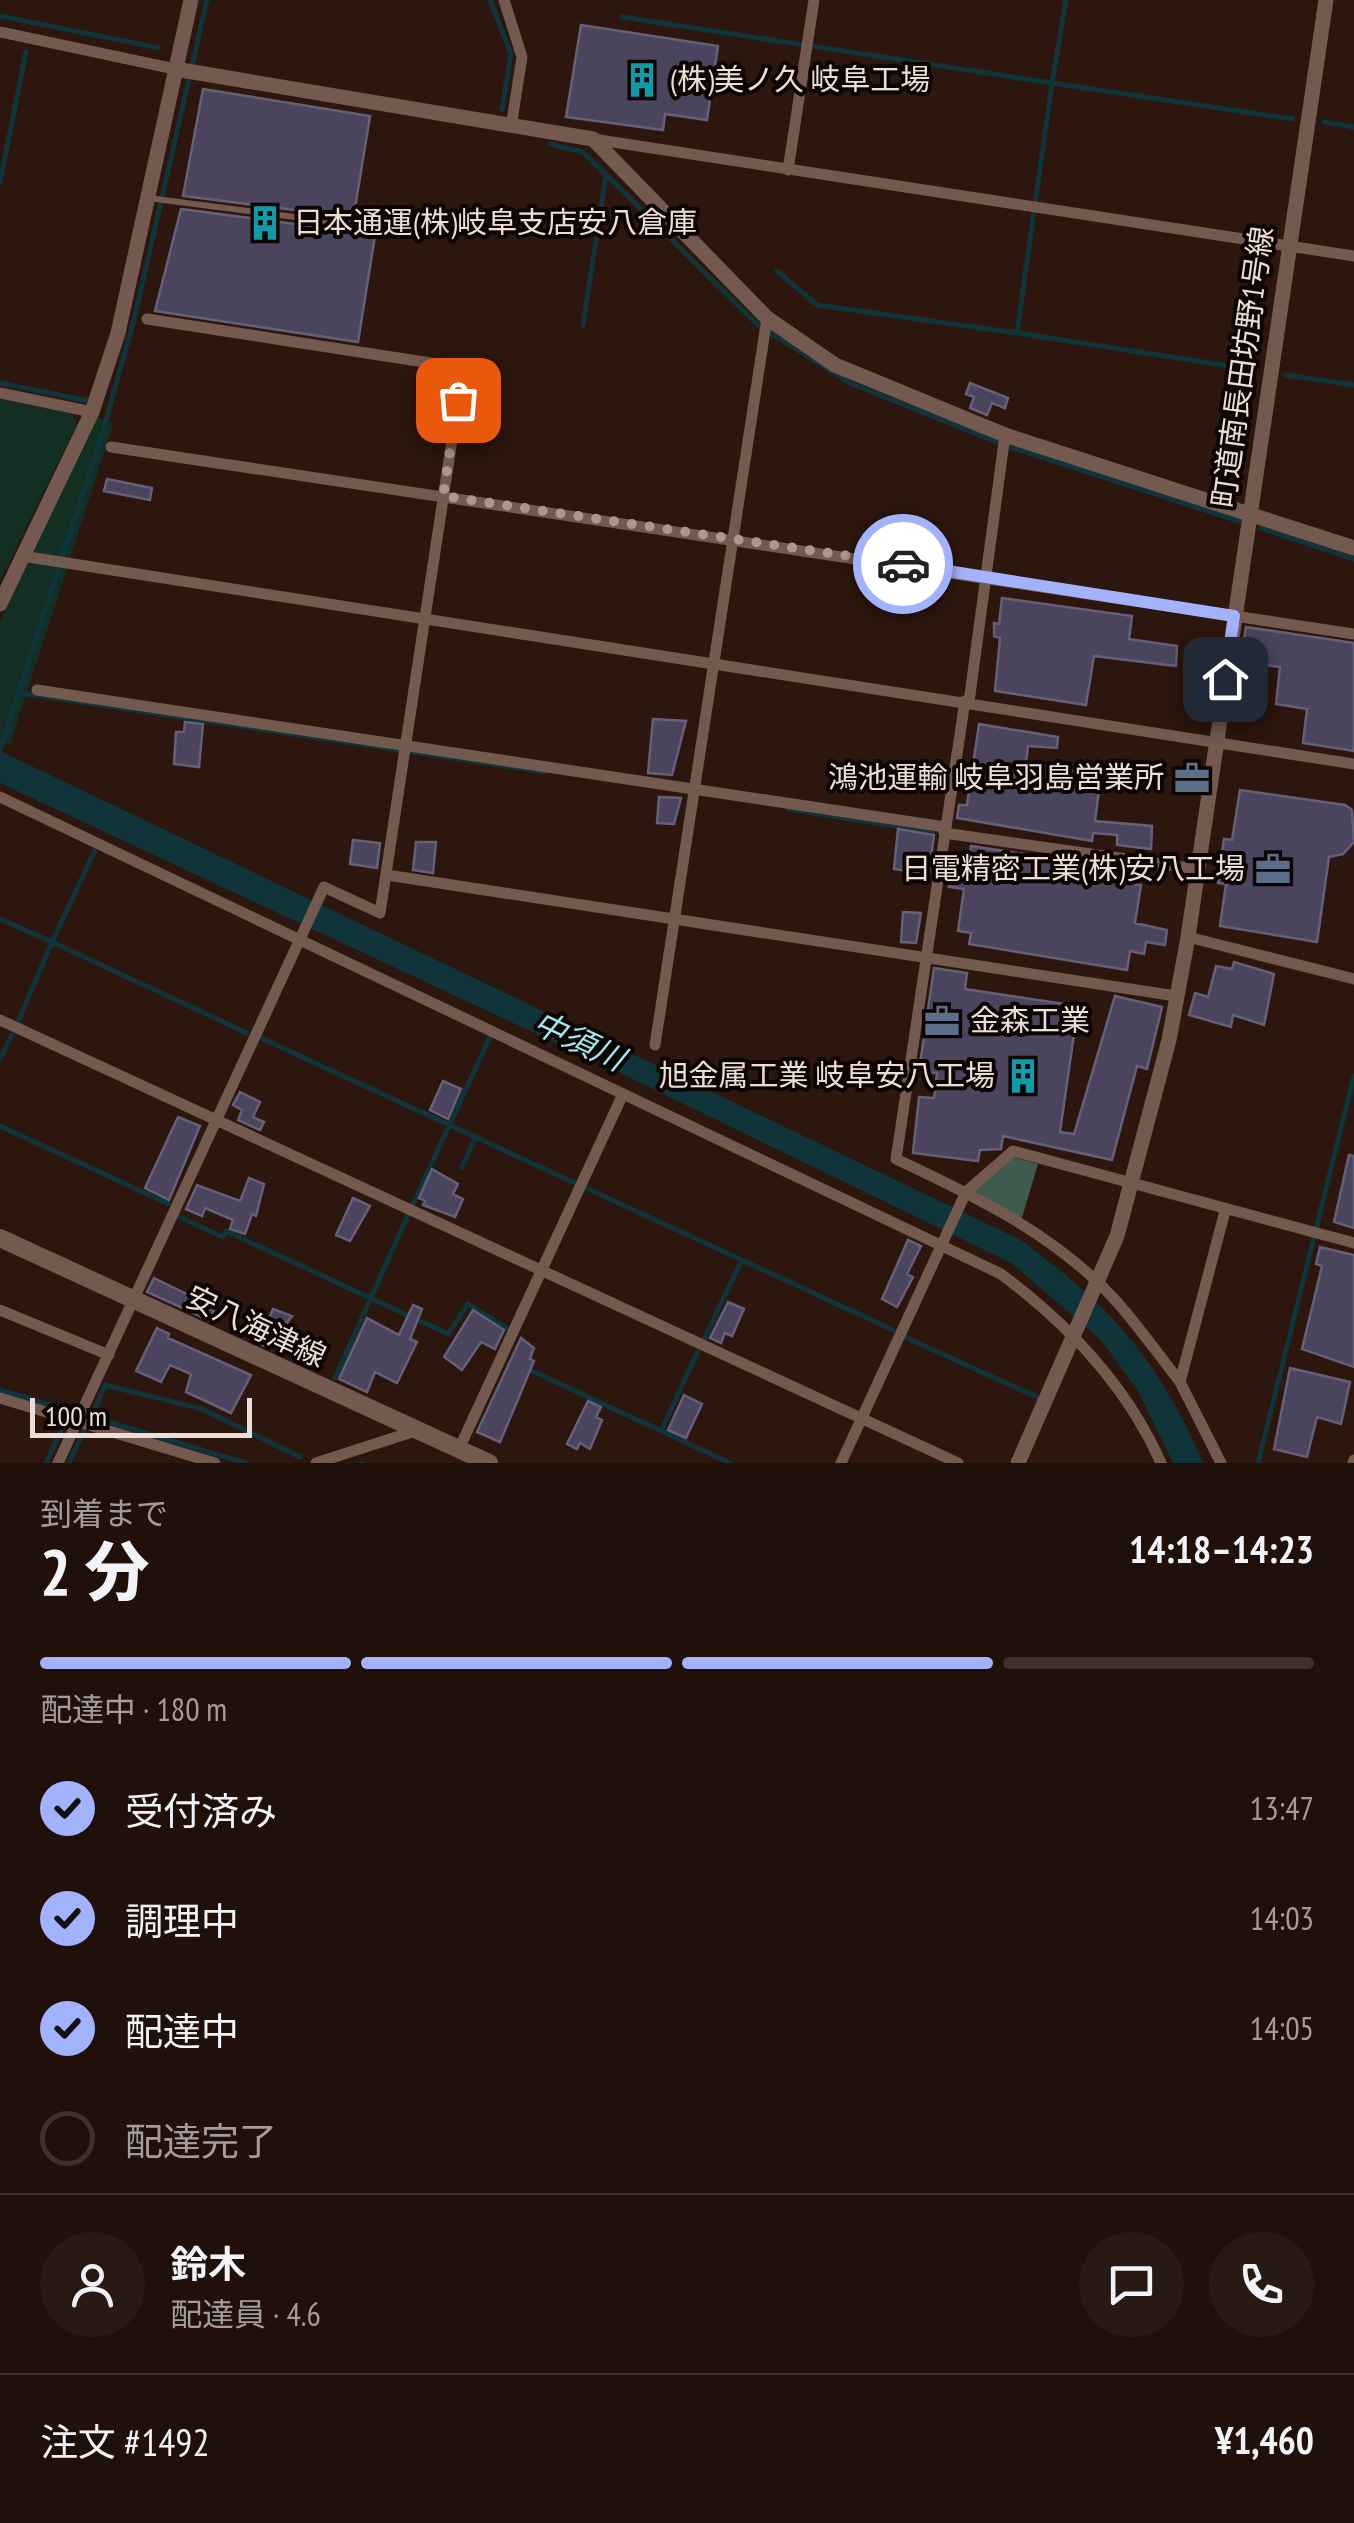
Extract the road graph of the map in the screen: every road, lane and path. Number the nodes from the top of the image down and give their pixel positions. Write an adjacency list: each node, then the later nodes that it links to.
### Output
1 (191, 0): 6 (street)
2 (504, 0): 7 (street)
3 (814, 0): 9 (street)
4 (1326, 0): 12 (street, 町道南長田坊野1号線)
5 (0, 32): 6 (street)
6 (185, 72): 7 (street); 10 (street)
7 (512, 127): 8 (street)
8 (593, 140): 9 (street); 14 (street)
9 (788, 170): 12 (street)
10 (147, 198): 11 (lane); 17 (street)
11 (334, 222)
12 (1289, 246): 13 (street); 21 (street, 町道南長田坊野1号線)
13 (1354, 256)
14 (766, 318): 18 (street); 22 (street)
15 (147, 319): 20 (street)
16 (0, 393): 17 (street)
17 (92, 412): 24 (street)
18 (1005, 434): 21 (street); 25 (street)
19 (111, 447): 20 (street)
20 (443, 496): 22 (street); 28 (street)
21 (1249, 514): 23 (street); 27 (street, 町道南長田坊野1号線)
22 (732, 538): 25 (street); 30 (street)
23 (1354, 548)
24 (22, 556): 26 (street); 28 (street)
25 (989, 576): 27 (street); 32 (street)
26 (0, 604)
27 (1234, 616): 29 (street); 33 (street, 町道南長田坊野1号線)
28 (424, 619): 30 (street); 34 (street)
29 (1354, 634)
30 (714, 662): 32 (street); 36 (street)
31 (36, 690): 34 (street)
32 (967, 702): 33 (street); 38 (street)
33 (1216, 742): 35 (street); 39 (street, 町道南長田坊野1号線)
34 (406, 744): 36 (street); 40 (street)
35 (1354, 764)
36 (693, 789): 38 (street); 41 (street)
37 (0, 797): 42 (street)
38 (945, 830): 39 (street); 44 (street)
39 (1197, 869): 43 (street, 町道南長田坊野1号線)
40 (387, 875): 41 (street); 42 (street)
41 (674, 918): 44 (street); 48 (street)
42 (302, 934): 49 (street); 50 (street)
43 (1188, 937): 45 (street); 46 (street, 町道南長田坊野1号線)
44 (925, 956): 46 (street); 52 (street)
45 (1354, 979)
46 (1176, 996): 51 (street, 町道南長田坊野1号線)
47 (0, 1020): 50 (street)
48 (655, 1045)
49 (624, 1094): 55 (street); 57 (street)
50 (216, 1121): 57 (street); 59 (street)
51 (1133, 1182): 52 (street); 53 (street); 58 (street, 町道南長田坊野1号線)
52 (964, 1195): 55 (street); 58 (street)
53 (1225, 1212): 56 (street); 63 (street)
54 (0, 1238): 59 (main road, 安八海津線)
55 (943, 1241): 61 (street); 65 (street)
56 (1354, 1243)
57 (542, 1272): 65 (street); 68 (street)
58 (1098, 1287): 61 (street, 町道南長田坊野1号線); 63 (street)
59 (132, 1300): 62 (street); 67 (main road, 安八海津線)
60 (0, 1310): 62 (street)
61 (1076, 1336): 75 (street, 町道南長田坊野1号線); 76 (street)
62 (109, 1355): 66 (street)
63 (1180, 1382): 77 (street)
64 (0, 1398): 66 (street)
65 (862, 1418): 73 (street); 74 (street)
66 (78, 1421): 69 (street); 70 (street)
67 (415, 1431): 68 (main road, 安八海津線); 71 (street)
68 (459, 1449): 72 (main road, 安八海津線)
69 (58, 1463)
70 (215, 1463)
71 (316, 1463)
72 (489, 1463)
73 (841, 1463)
74 (958, 1463)
75 (1018, 1463)
76 (1161, 1463)
77 (1222, 1463)

